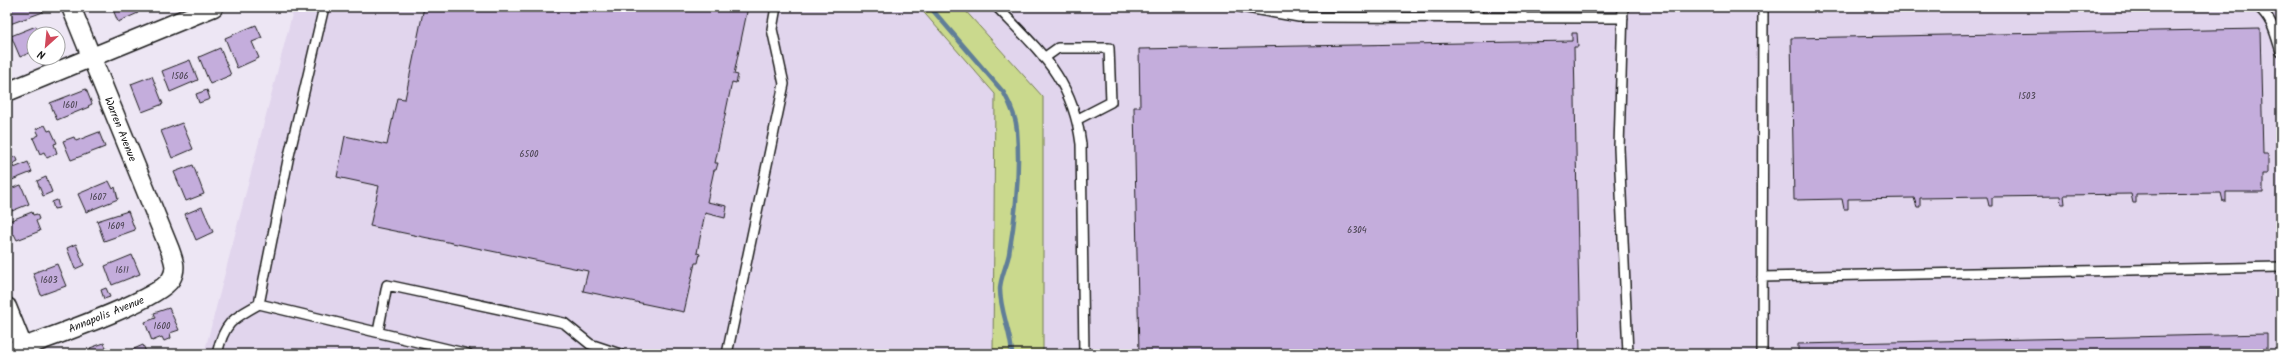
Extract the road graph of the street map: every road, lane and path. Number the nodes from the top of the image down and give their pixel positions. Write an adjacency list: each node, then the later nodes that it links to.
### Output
1 (71, 7): 16 (street, Warren Avenue)
2 (213, 7): 16 (street)
3 (324, 7): 23 (lane)
4 (776, 7): 31 (lane)
5 (997, 7): 17 (lane)
6 (1241, 7): 12 (lane)
7 (1478, 7): 12 (lane)
8 (1523, 7): 13 (lane)
9 (1623, 7): 14 (lane)
10 (1762, 7): 22 (lane)
11 (2258, 7): 15 (lane)
12 (1476, 17): 13 (lane)
13 (1521, 17): 14 (lane)
14 (1623, 18): 33 (lane)
15 (2281, 52)
16 (91, 57): 18 (street); 20 (street, Warren Avenue)
17 (1044, 58): 19 (lane); 19 (lane)
18 (7, 92)
19 (1078, 119): 32 (lane)
20 (170, 250): 26 (street, Annapolis Avenue)
21 (2281, 267): 22 (lane)
22 (1762, 277): 34 (lane)
23 (258, 304): 25 (lane); 28 (lane)
24 (7, 307): 26 (street)
25 (378, 332): 29 (lane); 30 (lane)
26 (25, 350): 27 (street, Annapolis Avenue)
27 (7, 353)
28 (218, 354)
29 (468, 354)
30 (620, 354)
31 (727, 354)
32 (1084, 354)
33 (1628, 354)
34 (1762, 354)

